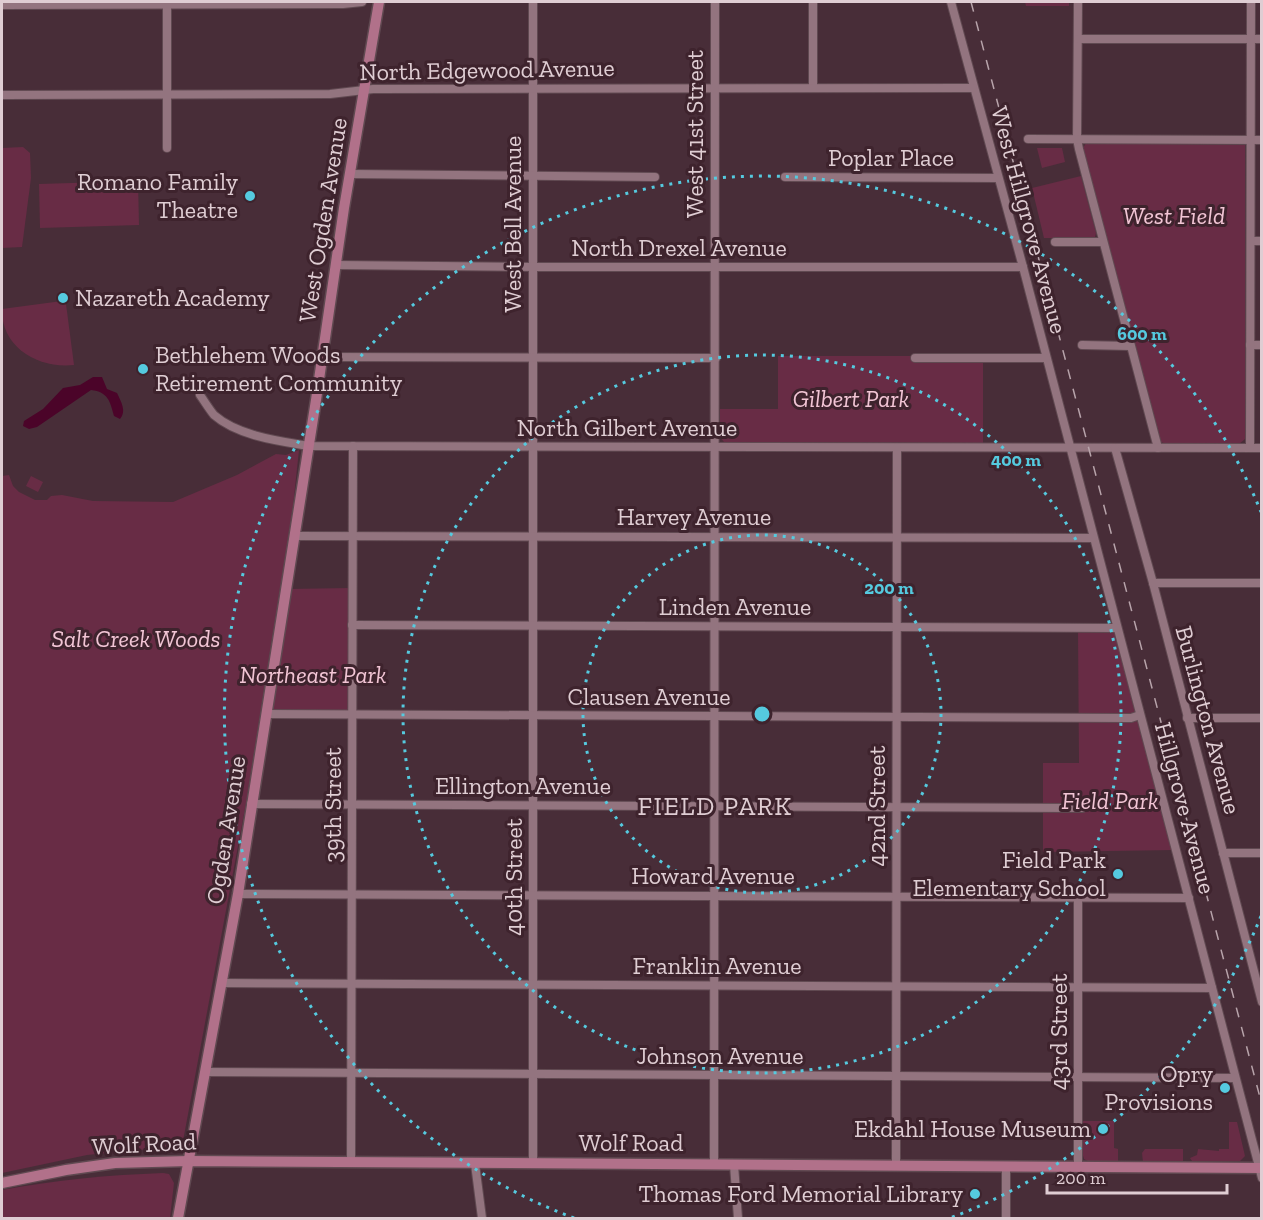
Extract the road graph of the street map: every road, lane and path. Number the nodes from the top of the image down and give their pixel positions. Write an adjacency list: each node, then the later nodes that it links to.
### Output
1 (362, 2): 9 (street)
2 (379, 2): 18 (main road, West Ogden Avenue)
3 (533, 2): 14 (street, West Bell Avenue)
4 (715, 2): 15 (street, West 41st Street)
5 (813, 2): 16 (street)
6 (951, 2): 17 (street, West Hillgrove Avenue)
7 (1078, 2): 11 (street)
8 (1251, 2): 12 (street)
9 (167, 3): 10 (street); 20 (street)
10 (2, 5)
11 (1077, 39): 12 (street); 22 (street)
12 (1251, 39): 13 (street); 23 (street)
13 (1262, 39)
14 (533, 87): 15 (street, North Edgewood Avenue); 18 (street, North Edgewood Avenue); 27 (street, West Bell Avenue)
15 (715, 88): 16 (street, North Edgewood Avenue); 37 (street, West 41st Street)
16 (813, 88): 17 (street, North Edgewood Avenue)
17 (973, 88): 30 (street, West Hillgrove Avenue)
18 (365, 89): 20 (street, North Edgewood Avenue); 26 (main road, West Ogden Avenue)
19 (2, 95): 20 (street, North Edgewood Avenue)
20 (167, 96): 25 (street)
21 (1028, 139): 22 (street)
22 (1077, 139): 23 (street); 34 (street)
23 (1251, 140): 24 (street); 31 (street)
24 (1262, 140)
25 (167, 148)
26 (350, 174): 27 (street); 35 (main road, West Ogden Avenue)
27 (533, 177): 28 (street); 36 (street, West Bell Avenue)
28 (655, 177)
29 (785, 177): 30 (street, Poplar Place)
30 (997, 178): 38 (street, West Hillgrove Avenue)
31 (1251, 241): 32 (street); 40 (street)
32 (1262, 241)
33 (1055, 242): 34 (street)
34 (1103, 242): 42 (street)
35 (335, 265): 36 (street, North Drexel Avenue); 43 (main road, West Ogden Avenue)
36 (533, 267): 37 (street, North Drexel Avenue); 44 (street, West Bell Avenue)
37 (715, 267): 38 (street, North Drexel Avenue); 45 (street, West 41st Street)
38 (1023, 267): 47 (street, West Hillgrove Avenue)
39 (1082, 345): 42 (street)
40 (1250, 345): 41 (street); 57 (street)
41 (1262, 345)
42 (1130, 346): 56 (street)
43 (322, 357): 44 (street); 49 (main road, West Ogden Avenue)
44 (533, 357): 45 (street); 51 (street, West Bell Avenue)
45 (716, 358): 52 (street, West 41st Street)
46 (915, 358): 47 (street)
47 (1046, 358): 54 (street, West Hillgrove Avenue)
48 (200, 395): 49 (street, North Gilbert Avenue)
49 (309, 446): 50 (street, North Gilbert Avenue); 59 (main road, Ogden Avenue)
50 (353, 446): 51 (street, North Gilbert Avenue); 60 (street, 39th Street)
51 (534, 447): 52 (street, North Gilbert Avenue); 61 (street, 40th Street)
52 (715, 447): 53 (street, North Gilbert Avenue); 62 (street, West 41st Street)
53 (897, 448): 54 (street, North Gilbert Avenue); 63 (street, 42nd Street)
54 (1069, 448): 55 (street, North Gilbert Avenue); 64 (street, Hillgrove Avenue)
55 (1115, 448): 56 (street, North Gilbert Avenue); 65 (street, Burlington Avenue)
56 (1158, 448): 57 (street, North Gilbert Avenue)
57 (1250, 448): 58 (street, North Gilbert Avenue)
58 (1262, 448)
59 (294, 536): 60 (street, Harvey Avenue); 72 (main road, Ogden Avenue)
60 (353, 536): 61 (street, Harvey Avenue); 67 (street, 39th Street)
61 (533, 536): 62 (street, Harvey Avenue); 68 (street, 40th Street)
62 (716, 537): 63 (street, Harvey Avenue); 69 (street, West 41st Street)
63 (897, 537): 64 (street, Harvey Avenue); 70 (street, 42nd Street)
64 (1093, 538): 71 (street, Hillgrove Avenue)
65 (1153, 583): 66 (street); 78 (street, Burlington Avenue)
66 (1262, 584)
67 (352, 625): 68 (street, Linden Avenue); 73 (street, 39th Street)
68 (534, 626): 69 (street, Linden Avenue); 75 (street, 40th Street)
69 (715, 627): 70 (street, Linden Avenue); 76 (street, West 41st Street)
70 (896, 628): 71 (street, Linden Avenue); 77 (street, 42nd Street)
71 (1117, 628): 74 (street, Hillgrove Avenue)
72 (266, 714): 73 (street, Clausen Avenue); 80 (main road, Ogden Avenue)
73 (353, 715): 75 (street, Clausen Avenue); 81 (street, 39th Street)
74 (1140, 715): 77 (street, Clausen Avenue); 94 (street, Hillgrove Avenue)
75 (533, 716): 76 (street, Clausen Avenue); 82 (street, 40th Street)
76 (715, 717): 77 (street, Clausen Avenue); 83 (street, West 41st Street)
77 (897, 717): 84 (street, 42nd Street)
78 (1187, 718): 79 (street); 86 (street, Burlington Avenue)
79 (1262, 718)
80 (251, 804): 81 (street, Ellington Avenue); 88 (main road, Ogden Avenue)
81 (352, 805): 82 (street, Ellington Avenue); 89 (street, 39th Street)
82 (533, 806): 83 (street, Ellington Avenue); 90 (street, 40th Street)
83 (716, 806): 84 (street, Ellington Avenue); 91 (street, West 41st Street)
84 (896, 807): 85 (street, Ellington Avenue); 92 (street, 42nd Street)
85 (1083, 808)
86 (1223, 853): 87 (street); 102 (street, Burlington Avenue)
87 (1262, 853)
88 (238, 894): 89 (street, Howard Avenue); 95 (main road, Ogden Avenue)
89 (352, 894): 90 (street, Howard Avenue); 96 (street, 39th Street)
90 (533, 896): 91 (street, Howard Avenue); 97 (street, 40th Street)
91 (715, 896): 92 (street, Howard Avenue); 98 (street, West 41st Street)
92 (897, 896): 93 (street, Howard Avenue); 99 (street, 42nd Street)
93 (1078, 897): 94 (street, Howard Avenue); 100 (street, 43rd Street)
94 (1189, 898): 101 (street, Hillgrove Avenue)
95 (222, 983): 96 (street, Franklin Avenue); 104 (main road, Ogden Avenue)
96 (352, 984): 97 (street, Franklin Avenue); 105 (street, 39th Street)
97 (533, 984): 98 (street, Franklin Avenue); 106 (street, 40th Street)
98 (716, 986): 99 (street, Franklin Avenue); 107 (street, West 41st Street)
99 (896, 986): 100 (street, Franklin Avenue); 108 (street, 42nd Street)
100 (1078, 987): 101 (street, Franklin Avenue); 109 (street, 43rd Street)
101 (1212, 988): 110 (street, Hillgrove Avenue)
102 (1260, 988): 103 (street, Burlington Avenue)
103 (1262, 1002)
104 (206, 1072): 105 (street, Johnson Avenue); 111 (main road, Ogden Avenue)
105 (352, 1073): 106 (street, Johnson Avenue); 112 (street, 39th Street)
106 (533, 1075): 107 (street, Johnson Avenue); 114 (street, 40th Street)
107 (714, 1075): 108 (street, Johnson Avenue); 115 (street, West 41st Street)
108 (897, 1077): 109 (street, Johnson Avenue); 117 (street, 42nd Street)
109 (1078, 1077): 110 (street, Johnson Avenue); 119 (street, 43rd Street)
110 (1234, 1078): 120 (street, Hillgrove Avenue)
111 (189, 1161): 112 (main road, Wolf Road); 121 (main road, Wolf Road); 122 (main road, Ogden Avenue)
112 (351, 1163): 113 (main road, Wolf Road)
113 (475, 1164): 114 (main road, Wolf Road); 123 (street)
114 (533, 1164): 115 (main road, Wolf Road)
115 (714, 1165): 116 (main road, Wolf Road)
116 (734, 1165): 117 (main road, Wolf Road); 124 (street)
117 (896, 1165): 118 (main road, Wolf Road)
118 (1006, 1166): 119 (main road, Wolf Road); 125 (street)
119 (1078, 1166): 120 (main road, Wolf Road)
120 (1261, 1171)
121 (2, 1183)
122 (178, 1218)
123 (482, 1218)
124 (738, 1218)
125 (1006, 1218)

